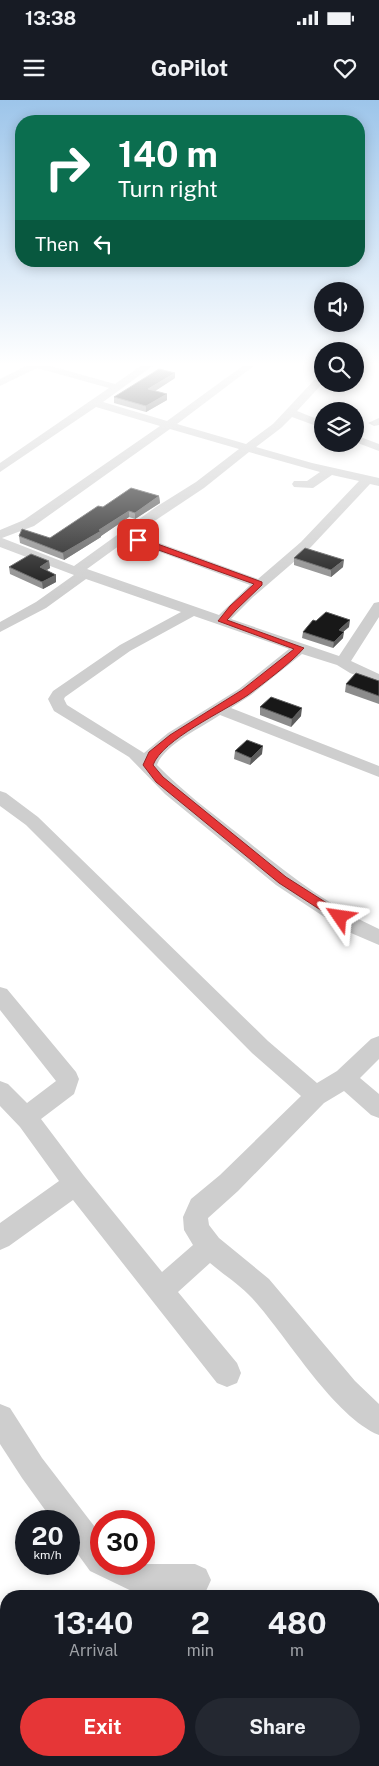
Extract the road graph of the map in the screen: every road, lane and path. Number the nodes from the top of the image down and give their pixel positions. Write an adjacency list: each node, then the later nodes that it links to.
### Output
1 (37, 443): 8 (street)
2 (144, 443): 13 (street)
3 (233, 443): 6 (street)
4 (254, 443): 6 (street)
5 (366, 443): 7 (street)
6 (248, 447): 9 (street); 12 (street)
7 (379, 448)
8 (0, 468)
9 (330, 471): 10 (street); 11 (street)
10 (373, 481): 15 (street)
11 (298, 484)
12 (125, 535): 14 (street); 15 (street)
13 (1, 542): 14 (street)
14 (81, 572): 17 (street); 19 (street)
15 (259, 584): 18 (street)
16 (379, 606): 21 (street)
17 (191, 612): 18 (street); 24 (street)
18 (222, 621): 20 (street)
19 (0, 628)
20 (300, 648): 21 (street); 23 (street)
21 (342, 662): 22 (street)
22 (379, 680)
23 (219, 709): 24 (street); 25 (street)
24 (148, 765): 27 (street)
25 (379, 772)
26 (0, 797): 32 (street)
27 (379, 938)
28 (0, 995): 34 (street)
29 (379, 1045): 30 (street)
30 (345, 1078): 32 (street); 33 (street)
31 (0, 1091): 34 (street)
32 (316, 1096): 37 (street)
33 (379, 1108)
34 (28, 1120): 35 (street)
35 (75, 1184): 36 (street); 38 (street)
36 (0, 1238)
37 (210, 1246): 38 (street); 41 (street)
38 (161, 1290): 39 (street)
39 (227, 1373)
40 (0, 1418): 42 (street)
41 (379, 1421)
42 (90, 1545)
43 (131, 1575): 44 (street)
44 (195, 1580)

